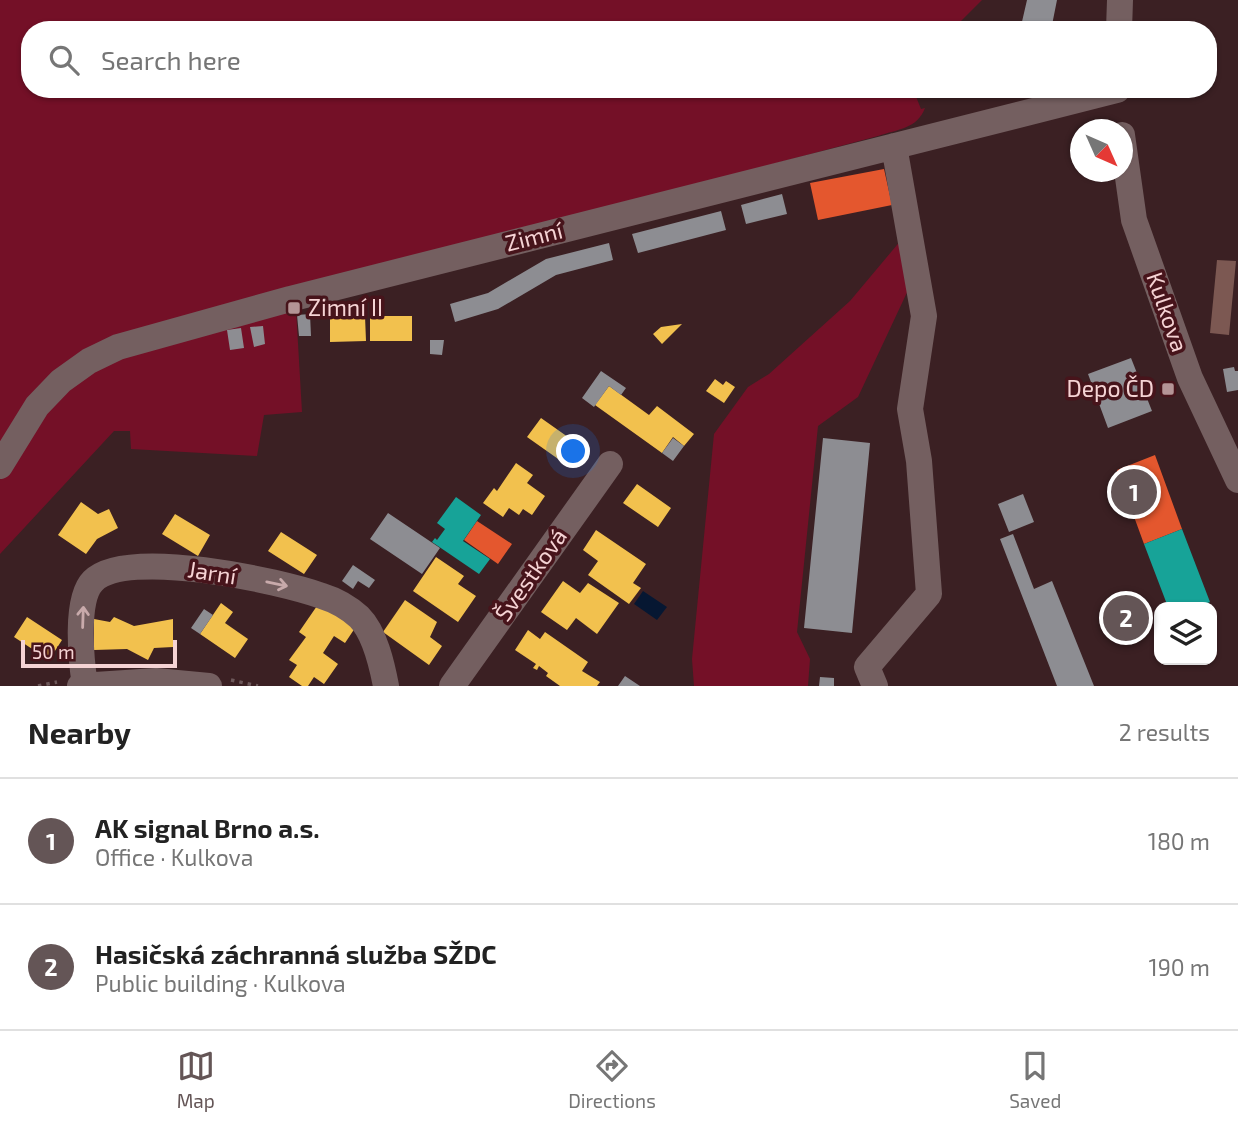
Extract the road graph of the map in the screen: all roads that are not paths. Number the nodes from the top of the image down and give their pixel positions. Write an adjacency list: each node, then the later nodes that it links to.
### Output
1 (1121, 0): 2 (street)
2 (1120, 21)
3 (1085, 98): 6 (street, Zimní)
4 (1118, 98): 5 (street)
5 (1121, 119)
6 (894, 146): 9 (street, Zimní); 15 (street)
7 (1129, 182): 10 (street, Kulkova)
8 (610, 464): 14 (street, Švestková)
9 (0, 466)
10 (1238, 480)
11 (83, 685): 12 (street, Jarní); 13 (street, Jarní, one-way to 13)
12 (209, 686)
13 (386, 686)
14 (452, 686)
15 (875, 686)

